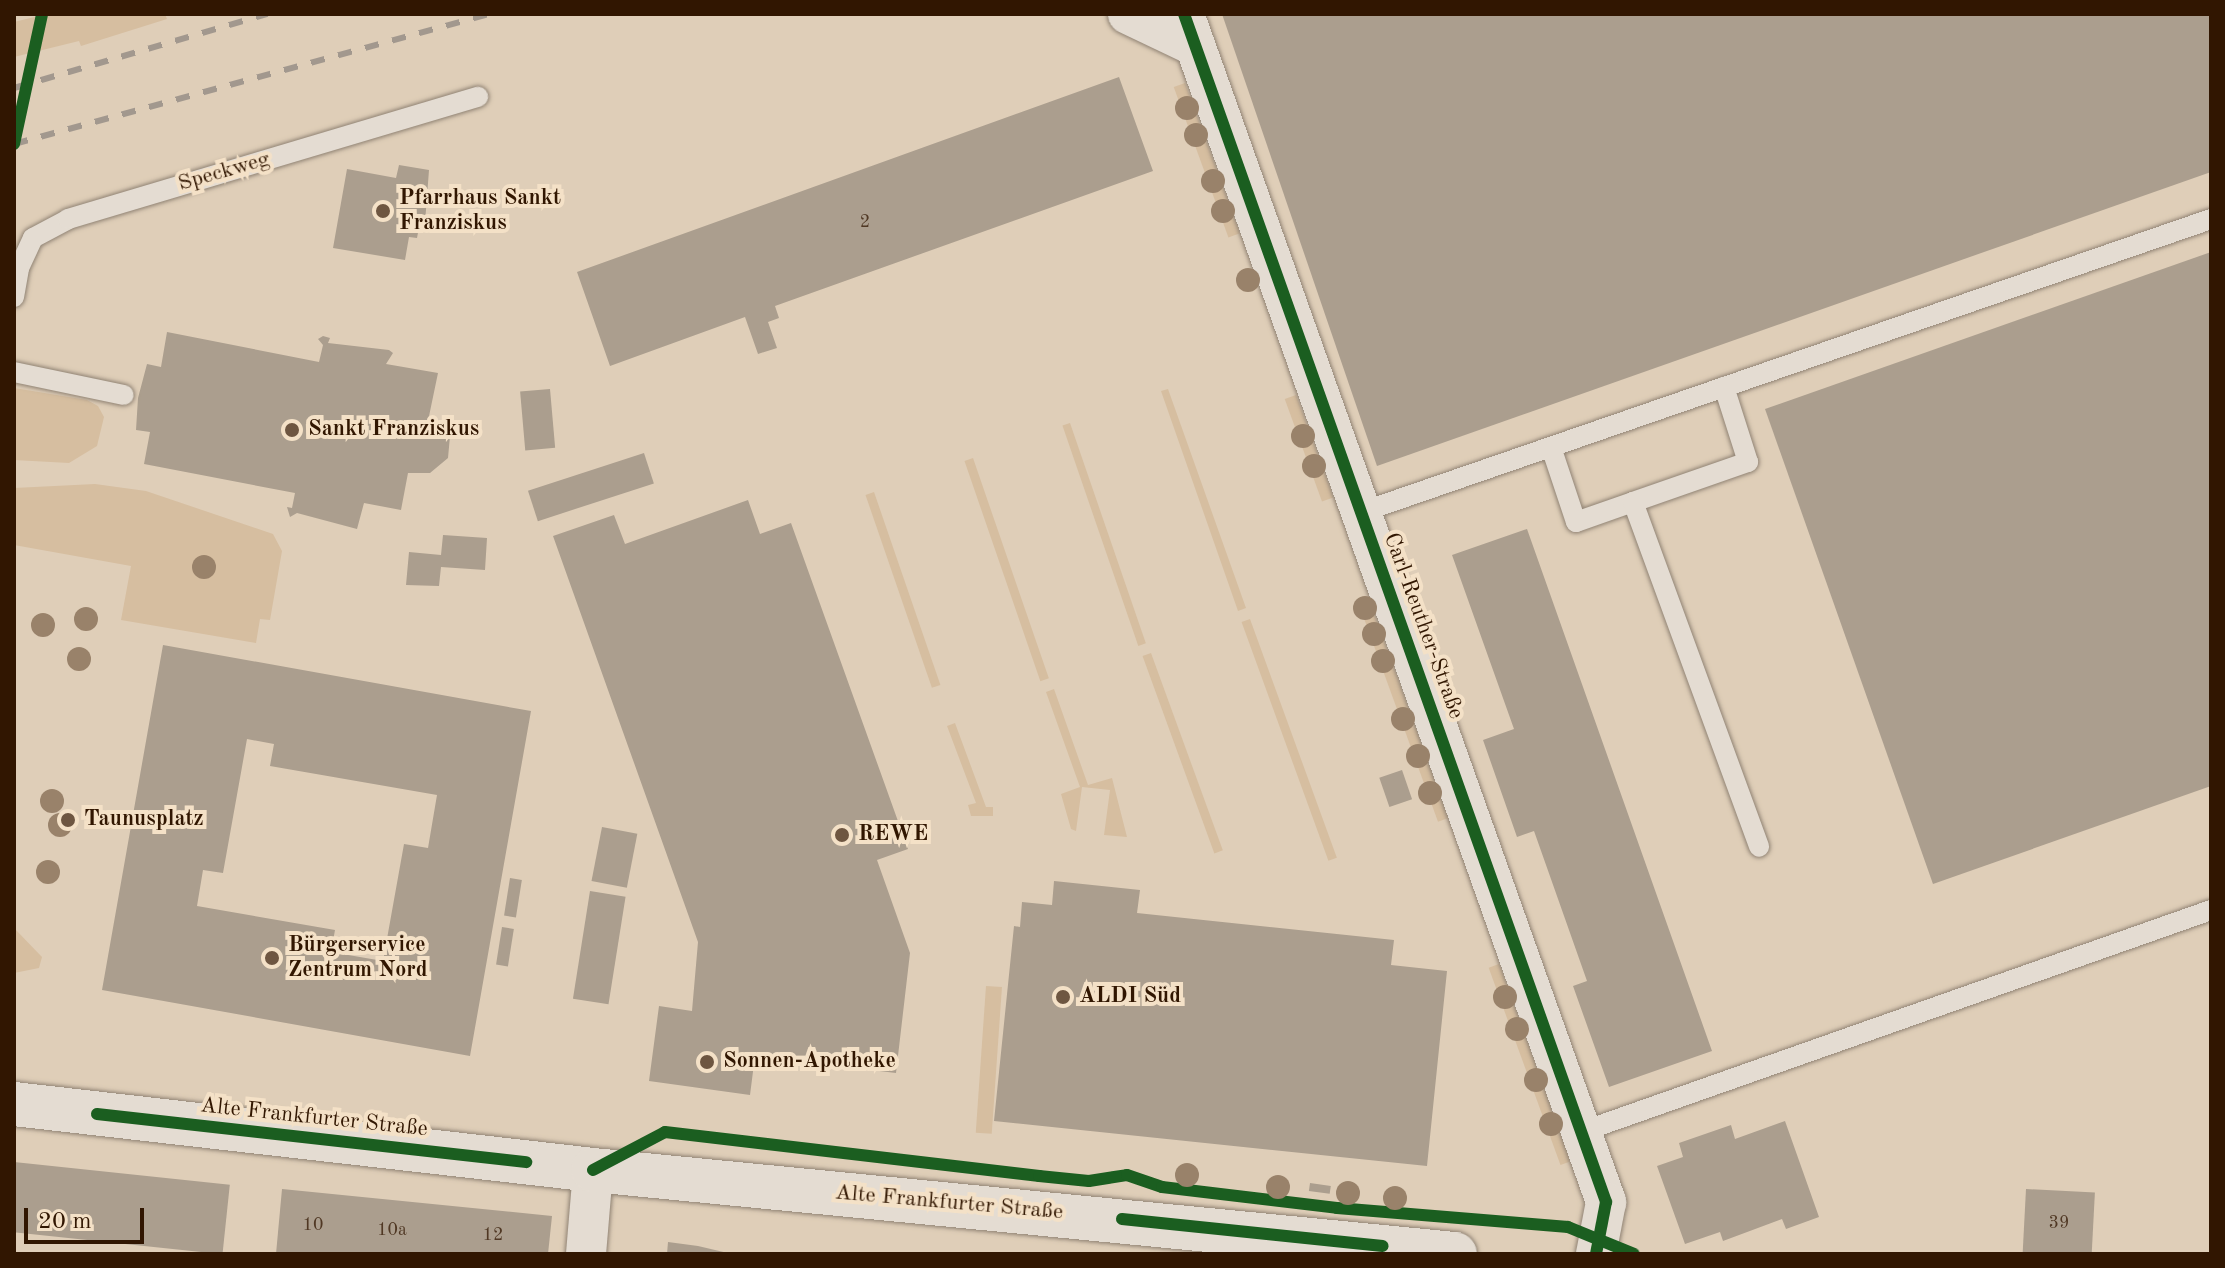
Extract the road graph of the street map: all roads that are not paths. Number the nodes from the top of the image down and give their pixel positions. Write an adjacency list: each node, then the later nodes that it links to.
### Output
1 (1128, 14): 2 (street, Carl-Reuther-Straße)
2 (1190, 30): 11 (street, Carl-Reuther-Straße)
3 (478, 97): 5 (lane, Speckweg)
4 (2211, 219): 7 (lane)
5 (14, 297)
6 (14, 372): 8 (lane)
7 (1724, 387): 9 (lane); 10 (lane)
8 (124, 395)
9 (1551, 447): 10 (lane); 11 (lane)
10 (1633, 502): 12 (lane)
11 (1362, 512): 15 (street, Carl-Reuther-Straße)
12 (1759, 847)
13 (2211, 910): 15 (lane)
14 (14, 1104): 16 (street, Alte Frankfurter Straße)
15 (1581, 1132): 19 (street, Carl-Reuther-Straße)
16 (593, 1170): 17 (street); 18 (street, Alte Frankfurter Straße)
17 (586, 1254)
18 (1455, 1254)
19 (1596, 1254)

